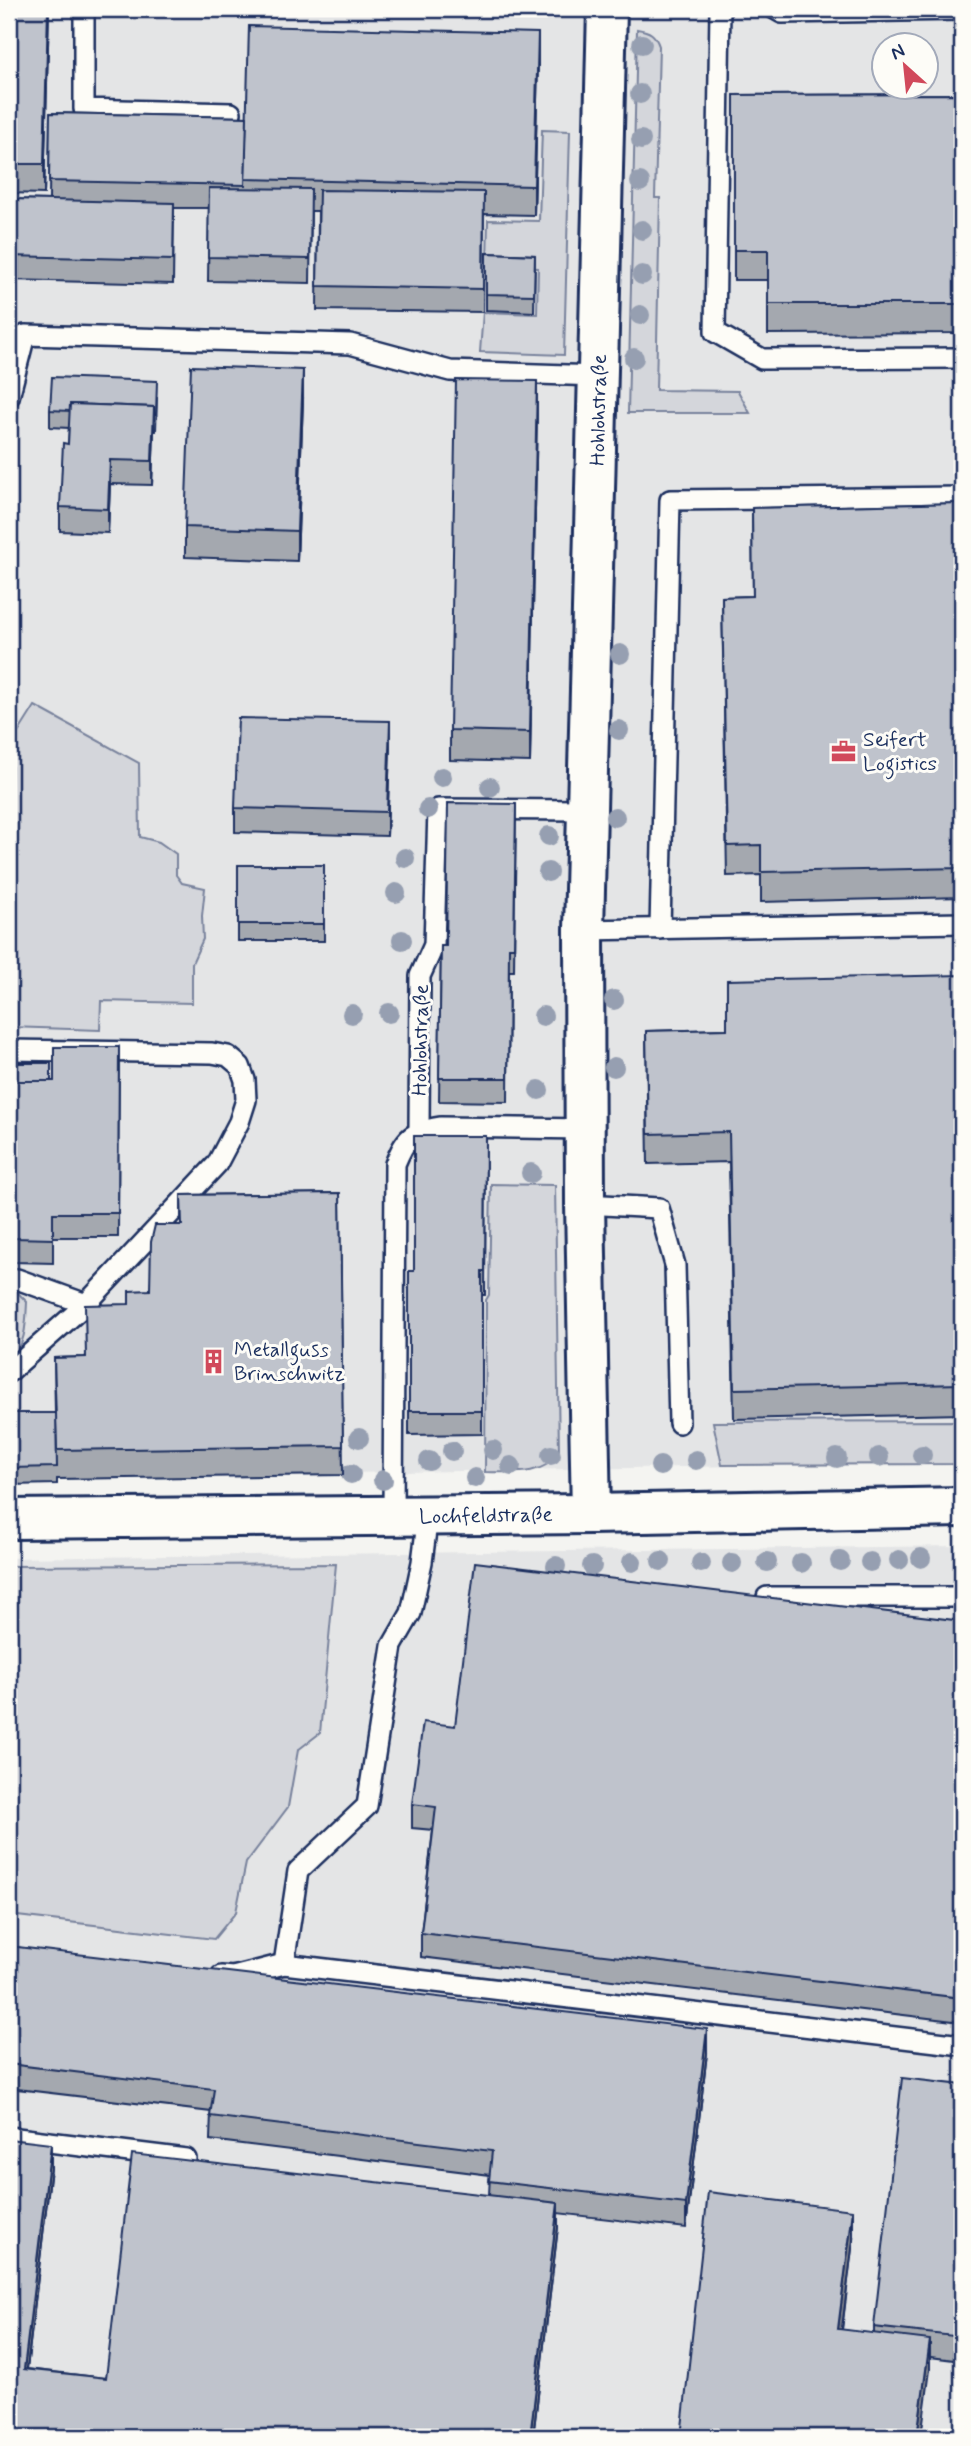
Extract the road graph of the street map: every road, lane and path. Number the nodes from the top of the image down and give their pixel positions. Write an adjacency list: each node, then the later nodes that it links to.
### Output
1 (85, 9): 6 (lane)
2 (607, 9): 8 (street, Hohlohstraße)
3 (720, 9): 7 (lane)
4 (775, 9): 5 (lane)
5 (962, 10)
6 (231, 113)
7 (962, 359)
8 (598, 376): 9 (lane); 11 (street, Hohlohstraße)
9 (9, 397)
10 (962, 497): 13 (lane)
11 (588, 810): 14 (street, Hohlohstraße); 17 (lane, Hohlohstraße)
12 (962, 923): 13 (lane)
13 (660, 929): 14 (lane)
14 (584, 930): 16 (street, Hohlohstraße)
15 (9, 1050): 20 (lane)
16 (585, 1129): 17 (lane); 18 (street, Hohlohstraße)
17 (419, 1130): 25 (lane)
18 (585, 1204): 22 (lane); 24 (street, Hohlohstraße)
19 (9, 1279): 20 (lane)
20 (86, 1304): 21 (lane)
21 (9, 1373)
22 (679, 1423)
23 (962, 1507): 24 (street, Lochfeldstraße)
24 (591, 1514): 25 (street, Lochfeldstraße)
25 (411, 1516): 26 (street, Lochfeldstraße); 29 (lane)
26 (9, 1519)
27 (766, 1597): 28 (lane)
28 (962, 1597)
29 (284, 1964): 30 (lane); 31 (lane)
30 (207, 1974)
31 (962, 2045)
32 (9, 2137): 33 (lane)
33 (186, 2159)

